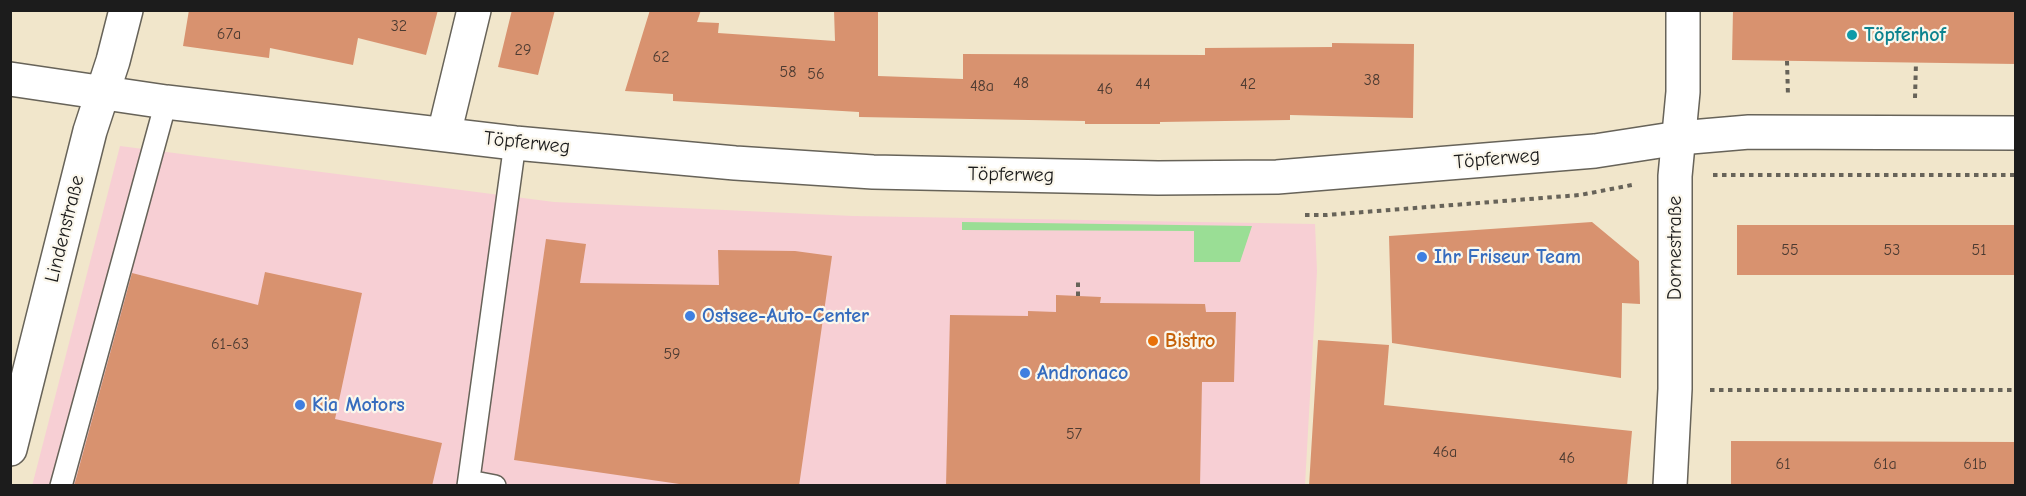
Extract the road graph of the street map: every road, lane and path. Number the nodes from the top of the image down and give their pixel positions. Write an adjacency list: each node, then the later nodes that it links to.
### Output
1 (126, 10): 7 (main road, Lindenstraße)
2 (474, 10): 12 (main road)
3 (1683, 10): 13 (main road, Dornestraße)
4 (1787, 61): 9 (path)
5 (1916, 62): 10 (path)
6 (10, 79): 7 (main road, Töpferweg)
7 (102, 93): 8 (main road, Töpferweg); 19 (main road, Lindenstraße)
8 (166, 102): 12 (main road, Töpferweg); 21 (lane)
9 (1788, 105)
10 (1915, 106)
11 (2016, 133): 13 (main road, Töpferweg)
12 (444, 134): 14 (main road, Töpferweg)
13 (1679, 138): 14 (main road, Töpferweg); 17 (main road, Dornestraße)
14 (515, 143): 20 (lane)
15 (1078, 281): 16 (path)
16 (1078, 296)
17 (1675, 389): 18 (path); 23 (main road, Dornestraße)
18 (2016, 390)
19 (10, 449)
20 (468, 483): 22 (lane)
21 (61, 486)
22 (495, 486)
23 (1670, 486)

